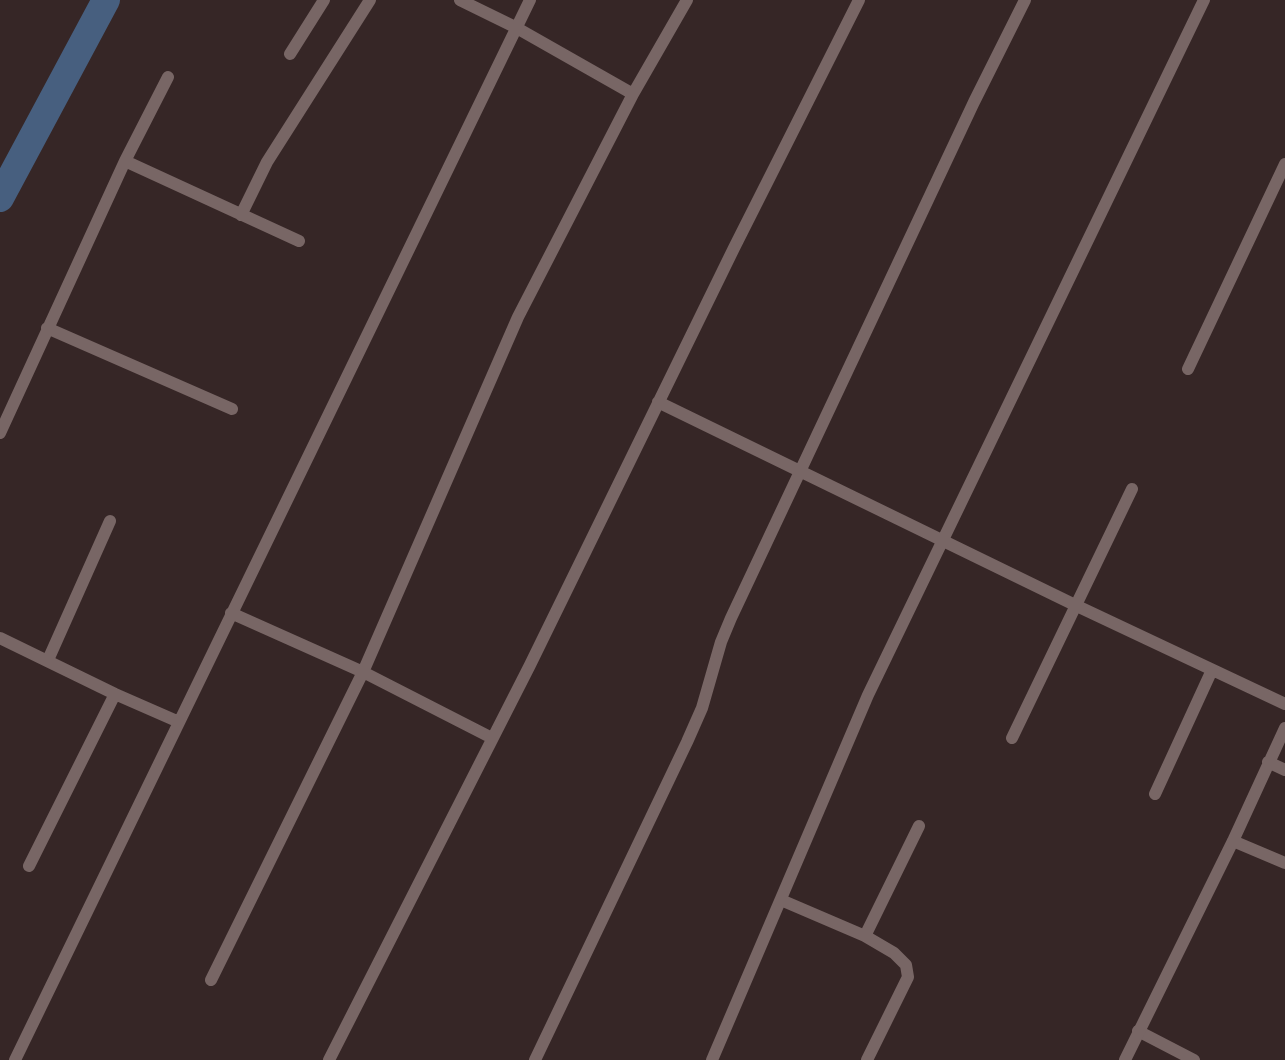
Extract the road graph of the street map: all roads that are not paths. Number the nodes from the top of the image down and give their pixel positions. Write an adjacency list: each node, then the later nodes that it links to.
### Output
1 (324, 0): 10 (street)
2 (370, 0): 15 (street)
3 (460, 0): 9 (street)
4 (530, 0): 9 (street)
5 (687, 0): 12 (street)
6 (859, 0): 19 (street)
7 (1025, 0): 22 (street)
8 (1204, 0): 25 (street)
9 (515, 28): 12 (street); 27 (street)
10 (290, 54)
11 (168, 77): 13 (street)
12 (633, 94): 31 (street)
13 (126, 161): 15 (street); 17 (street)
14 (1285, 164): 18 (street)
15 (241, 215): 16 (street)
16 (299, 241)
17 (47, 328): 20 (street); 21 (street)
18 (1188, 368)
19 (658, 402): 22 (street); 36 (street)
20 (232, 409)
21 (0, 433)
22 (801, 472): 25 (street); 51 (street)
23 (1132, 489): 26 (street)
24 (110, 521): 29 (street)
25 (942, 540): 26 (street); 45 (street)
26 (1077, 606): 30 (street); 37 (street)
27 (231, 613): 31 (street); 34 (street)
28 (0, 638): 29 (street)
29 (48, 660): 32 (street)
30 (1212, 670): 33 (street); 40 (street)
31 (363, 672): 36 (street); 47 (street)
32 (115, 694): 34 (street); 44 (street)
33 (1285, 704)
34 (179, 722): 49 (street)
35 (1285, 728): 38 (street)
36 (492, 738): 50 (street)
37 (1012, 738)
38 (1268, 762): 39 (street); 42 (street)
39 (1285, 770)
40 (1155, 794)
41 (919, 826): 46 (street)
42 (1233, 841): 43 (street); 48 (street)
43 (1285, 863)
44 (29, 866)
45 (782, 900): 46 (street); 52 (street)
46 (866, 936): 53 (street)
47 (211, 980)
48 (1138, 1031): 54 (street); 55 (street)
49 (15, 1060)
50 (329, 1060)
51 (535, 1060)
52 (712, 1060)
53 (867, 1060)
54 (1125, 1060)
55 (1194, 1060)

